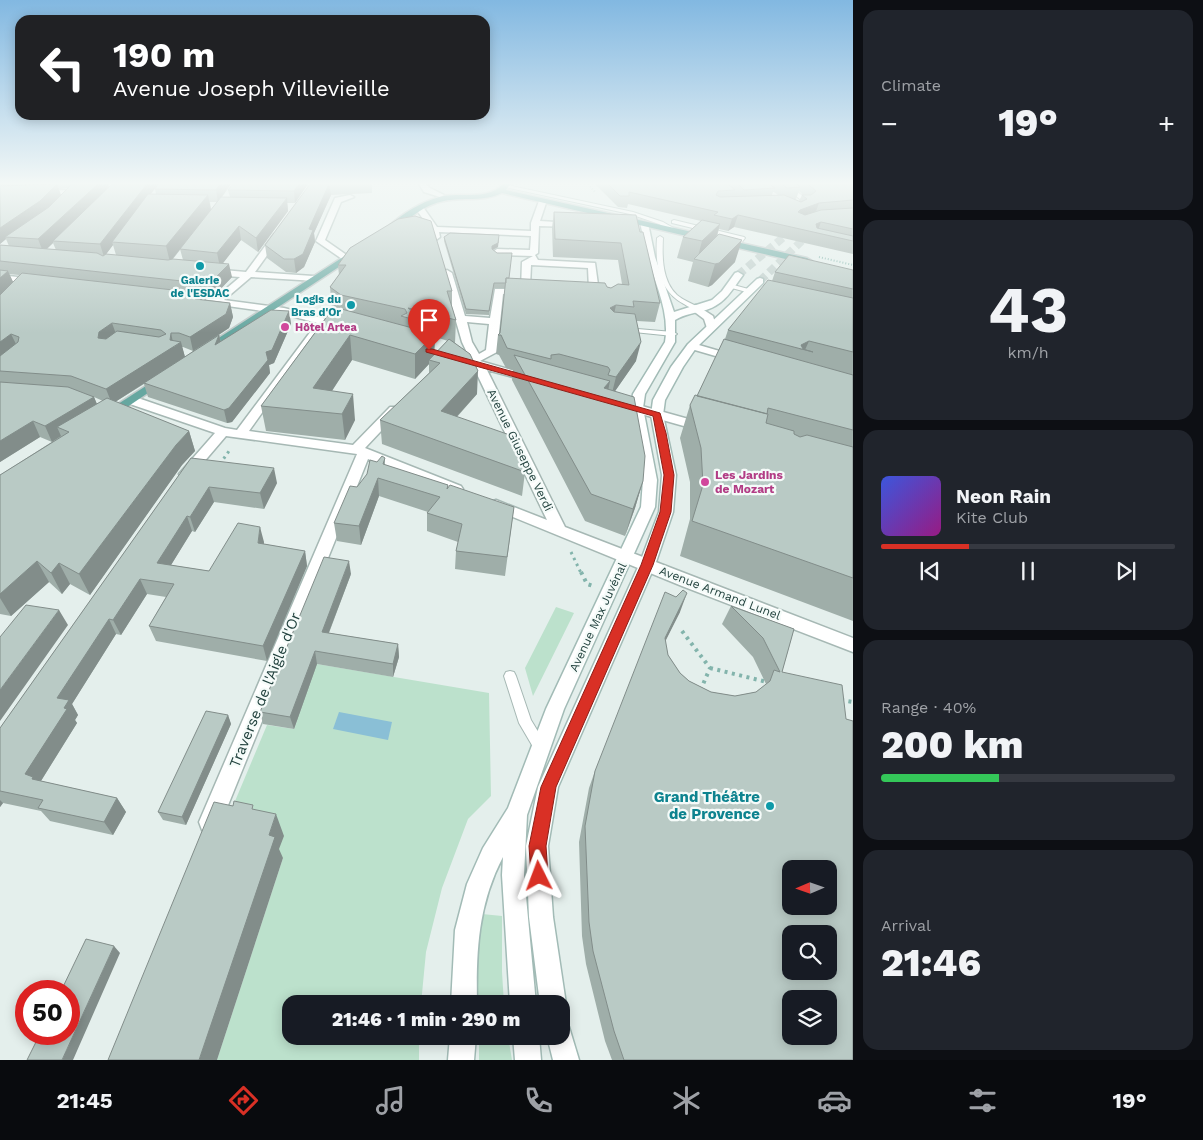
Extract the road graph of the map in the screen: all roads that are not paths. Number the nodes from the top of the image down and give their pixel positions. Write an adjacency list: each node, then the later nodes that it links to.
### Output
1 (278, 233): 17 (street)
2 (323, 233): 13 (street)
3 (435, 233): 10 (street)
4 (524, 233): 7 (street)
5 (643, 233): 19 (street)
6 (698, 233): 14 (main road)
7 (535, 234): 12 (street)
8 (660, 238): 19 (lane)
9 (361, 248): 13 (main road)
10 (440, 249)
11 (497, 252): 12 (street)
12 (534, 256): 25 (street); 28 (street)
13 (345, 258): 21 (main road)
14 (814, 263)
15 (444, 265): 35 (street)
16 (200, 271): 17 (street)
17 (243, 274): 21 (street); 32 (street)
18 (738, 275): 24 (street)
19 (661, 277): 33 (lane); 36 (street)
20 (0, 278): 23 (street)
21 (313, 279): 34 (main road)
22 (760, 281): 29 (street, Avenue Max Juvénal)
23 (44, 283)
24 (730, 286): 29 (lane); 33 (street)
25 (526, 288): 26 (street); 38 (street)
26 (545, 289)
27 (575, 291): 28 (street)
28 (594, 292): 30 (street)
29 (755, 292): 40 (street, Avenue Max Juvénal)
30 (607, 293)
31 (197, 300): 32 (street)
32 (216, 302): 34 (street)
33 (696, 308): 36 (street); 40 (street)
34 (267, 309): 37 (street); 46 (main road)
35 (460, 319): 38 (street); 38 (street)
36 (670, 320): 42 (street)
37 (324, 321): 39 (street); 61 (street)
38 (494, 321)
39 (350, 326)
40 (711, 326): 43 (street, Avenue Max Juvénal)
41 (622, 329): 42 (lane)
42 (673, 334): 55 (street, Avenue Max Juvénal)
43 (696, 342): 44 (street); 47 (street); 57 (street, Avenue Max Juvénal)
44 (740, 350)
45 (445, 357): 50 (street)
46 (191, 360)
47 (751, 363)
48 (481, 370): 66 (street, Avenue Giuseppe Verdi)
49 (170, 374): 51 (main road)
50 (548, 384)
51 (130, 400): 56 (main road); 59 (street)
52 (609, 401): 55 (street)
53 (95, 404): 56 (street)
54 (400, 404): 62 (street)
55 (637, 408): 57 (street); 67 (street, Avenue Max Juvénal)
56 (113, 411): 58 (main road)
57 (657, 415): 60 (street); 67 (street, Avenue Max Juvénal)
58 (97, 421)
59 (223, 432): 61 (street); 63 (street)
60 (721, 433)
61 (241, 434): 62 (street)
62 (360, 450): 64 (street); 72 (street, Traverse de l'Aigle d'Or)
63 (178, 485)
64 (465, 492)
65 (483, 500): 66 (street, Avenue Armand Lunel)
66 (560, 530): 67 (street, Avenue Armand Lunel)
67 (637, 561): 68 (street, Avenue Armand Lunel); 70 (street, Avenue Max Juvénal); 75 (street, Avenue Max Juvénal)
68 (853, 645)
69 (510, 676): 70 (lane)
70 (541, 748): 71 (street, Avenue Max Juvénal)
71 (516, 815): 73 (street); 74 (street, Avenue Max Juvénal)
72 (204, 838)
73 (464, 995)
74 (522, 995)
75 (552, 995)
76 (462, 1045): 79 (street)
77 (527, 1045): 80 (street)
78 (562, 1045): 81 (street)
79 (461, 1060)
80 (528, 1060)
81 (566, 1060)

